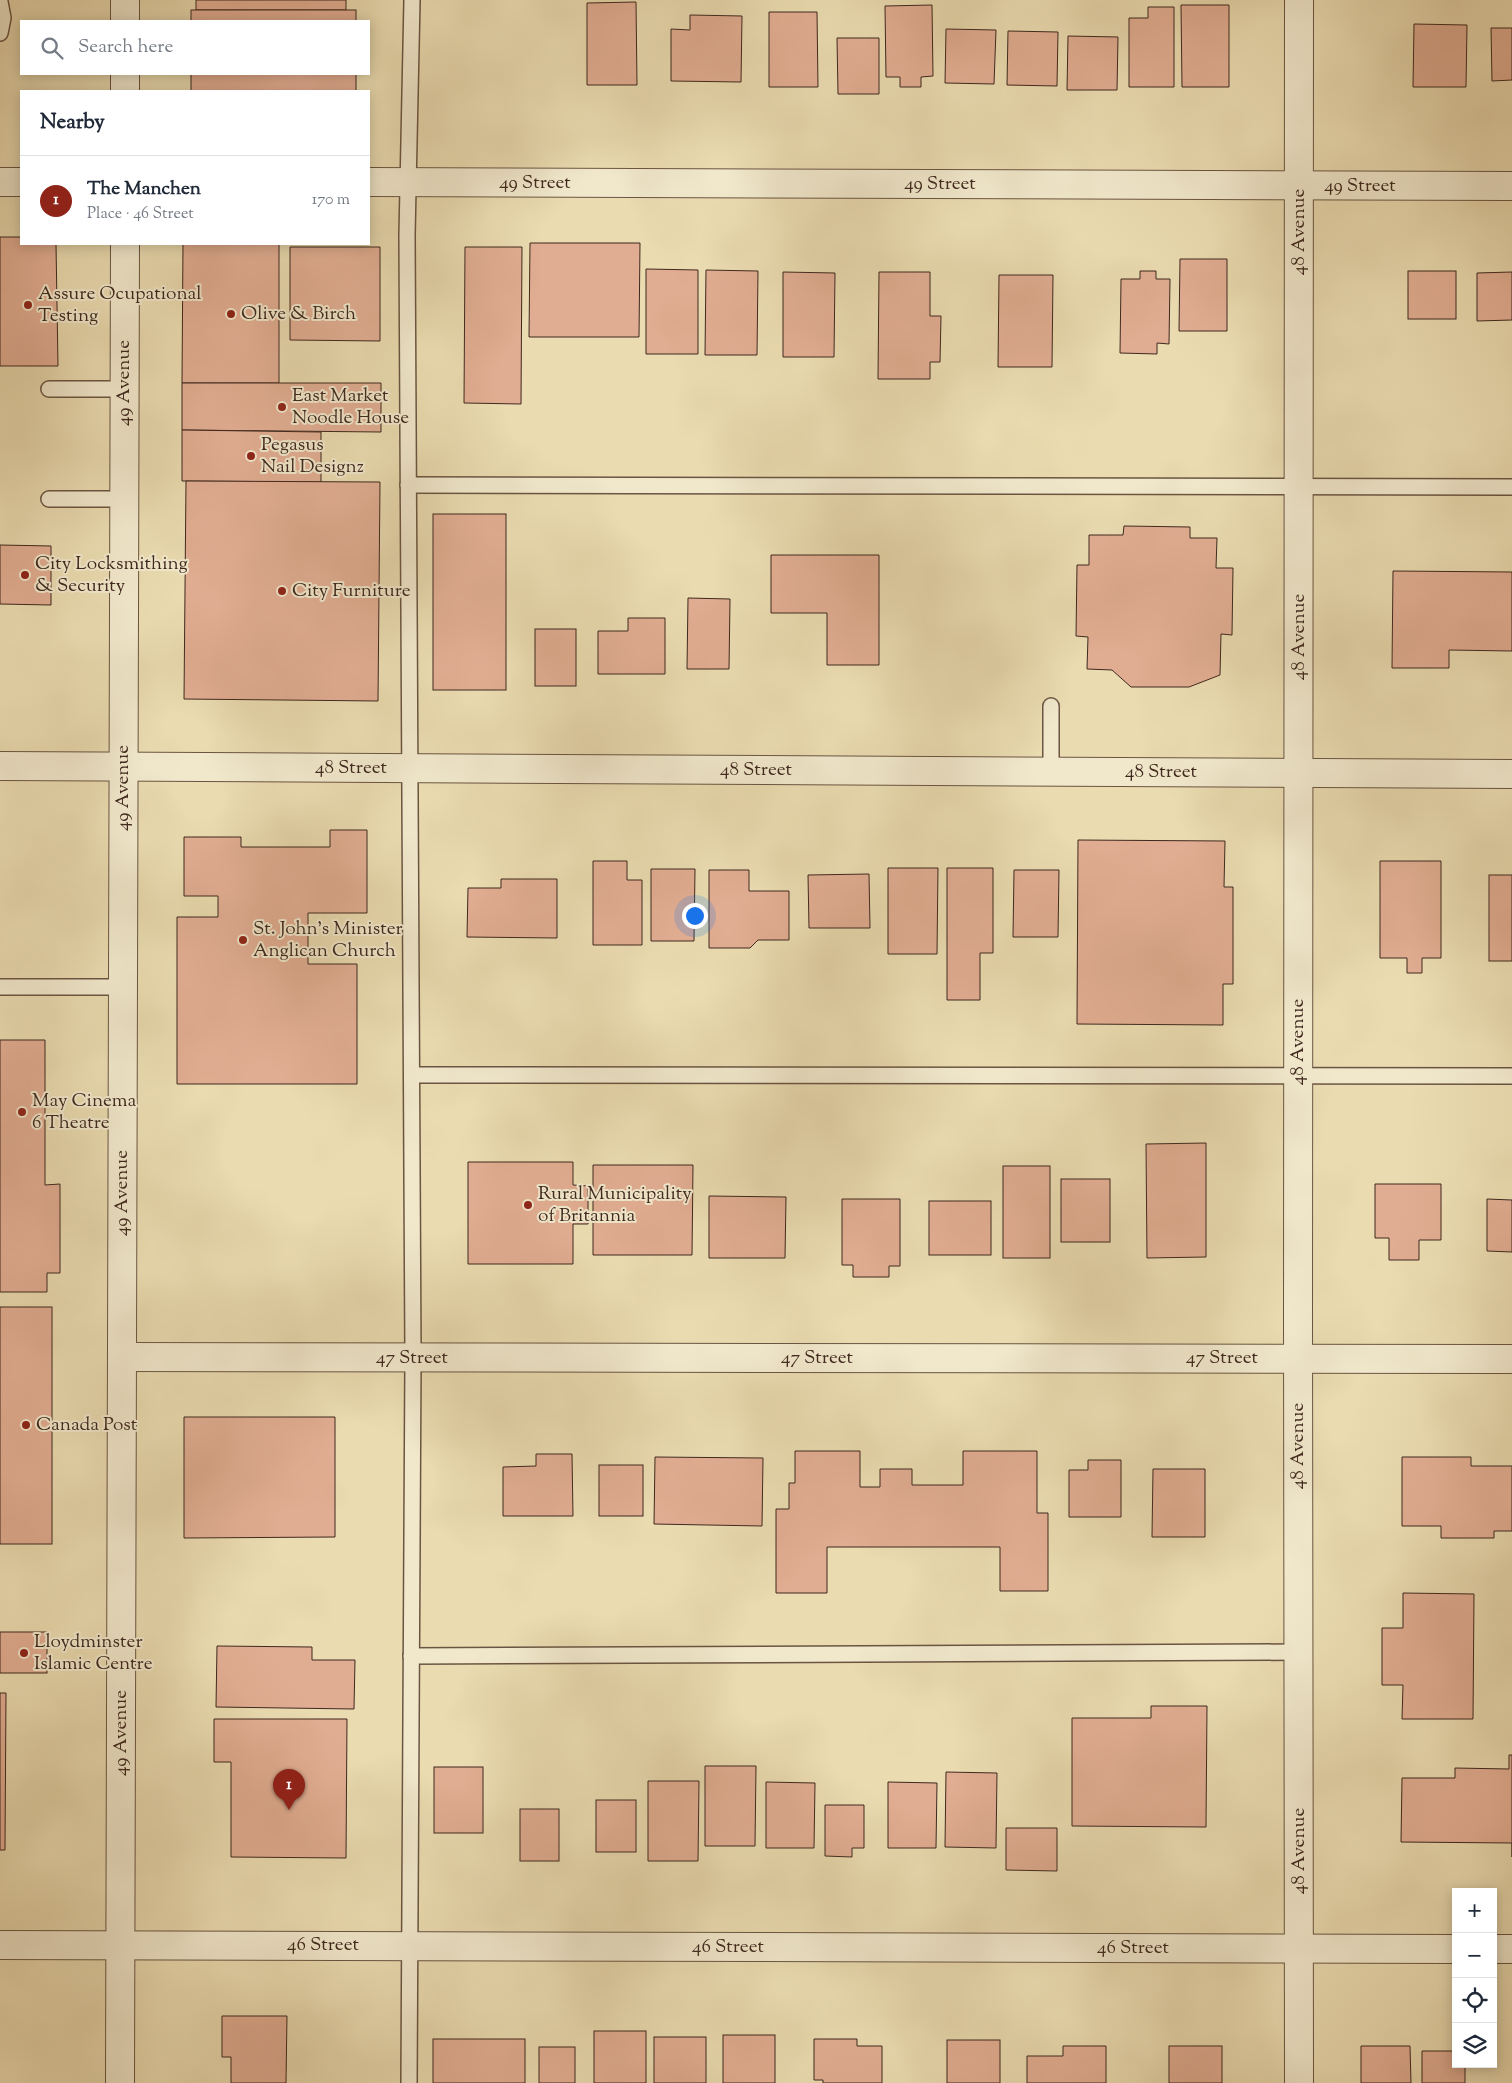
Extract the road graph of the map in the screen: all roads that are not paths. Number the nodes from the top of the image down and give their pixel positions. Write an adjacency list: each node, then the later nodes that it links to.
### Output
1 (125, 0): 5 (street)
2 (412, 0): 12 (lane)
3 (1300, 0): 13 (street, 48 Avenue)
4 (0, 2): 6 (lane)
5 (125, 20)
6 (0, 33)
7 (125, 75): 8 (street)
8 (125, 90)
9 (0, 182): 10 (street)
10 (20, 182)
11 (370, 182): 12 (street, 49 Street)
12 (408, 182): 13 (street, 49 Street); 18 (lane)
13 (1299, 186): 14 (street, 49 Street); 19 (street, 48 Avenue)
14 (1512, 186)
15 (125, 245): 17 (street, 49 Avenue)
16 (49, 389): 17 (lane)
17 (124, 389): 22 (street, 49 Avenue)
18 (408, 485): 19 (lane); 26 (lane)
19 (1299, 486): 20 (lane); 28 (street, 48 Avenue)
20 (1512, 487)
21 (49, 499): 22 (lane)
22 (124, 499): 25 (street, 49 Avenue)
23 (1051, 706): 27 (lane)
24 (0, 766): 25 (street, 48 Street)
25 (123, 766): 26 (street, 48 Street); 31 (street, 49 Avenue)
26 (410, 768): 27 (street, 48 Street); 32 (lane)
27 (1051, 772): 28 (street, 48 Street)
28 (1298, 773): 29 (street, 48 Street); 33 (street, 48 Avenue)
29 (1512, 774)
30 (0, 987): 31 (lane)
31 (123, 987): 35 (street, 49 Avenue)
32 (412, 1075): 33 (lane); 36 (lane)
33 (1298, 1076): 34 (lane); 37 (street, 48 Avenue)
34 (1512, 1076)
35 (122, 1358): 36 (street, 47 Street); 42 (street, 49 Avenue)
36 (413, 1358): 37 (street, 47 Street); 40 (lane)
37 (1298, 1358): 38 (street, 47 Street); 39 (street, 48 Avenue)
38 (1512, 1359)
39 (1298, 1652): 40 (lane); 44 (street, 48 Avenue)
40 (411, 1656): 43 (lane)
41 (0, 1944): 42 (street, 46 Street)
42 (120, 1945): 43 (street, 46 Street); 48 (street, 49 Avenue)
43 (409, 1945): 44 (street, 46 Street); 49 (lane)
44 (1299, 1949): 45 (street, 46 Street); 50 (street, 48 Avenue)
45 (1452, 1949)
46 (1497, 1949): 47 (street)
47 (1512, 1949)
48 (120, 2083)
49 (409, 2083)
50 (1299, 2083)

